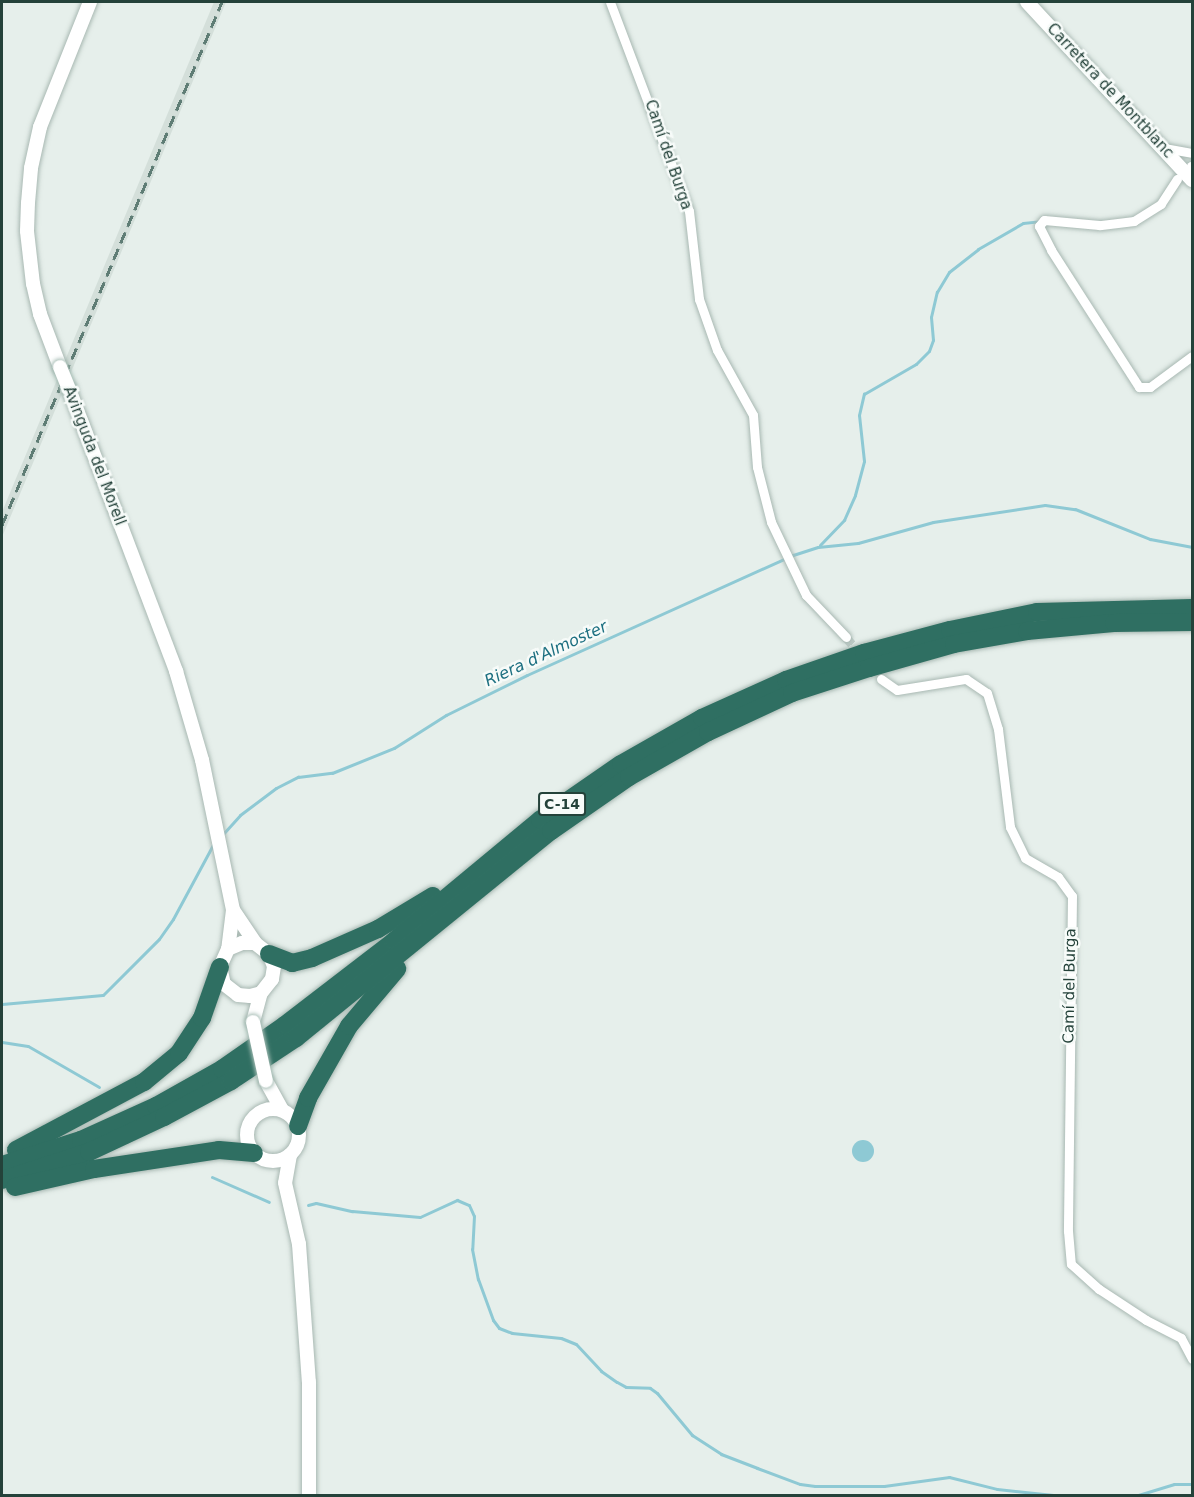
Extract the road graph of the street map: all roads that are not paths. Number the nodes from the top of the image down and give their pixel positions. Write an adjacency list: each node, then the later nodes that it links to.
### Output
1 (90, 2): 18 (street, Avinguda del Morell, bridge)
2 (610, 2): 15 (street, Camí del Burga)
3 (1028, 2): 4 (street, Carretera de Montblanc)
4 (1164, 148): 5 (street); 6 (street, Carretera de Montblanc)
5 (1192, 153)
6 (1192, 171)
7 (1177, 179): 8 (street)
8 (1192, 356)
9 (1192, 598): 11 (highway)
10 (1192, 608): 11 (highway, C-14)
11 (1037, 612): 17 (highway, C-14)
12 (1192, 622): 14 (highway, C-14)
13 (1192, 629): 14 (highway)
14 (1027, 631): 17 (highway, C-14)
15 (846, 637)
16 (881, 679): 36 (street, Camí del Burga)
17 (625, 771): 20 (highway); 28 (highway); 32 (highway, C-14); 33 (highway, C-14)
18 (233, 910): 19 (street, Avinguda del Morell); 20 (street, Avinguda del Morell)
19 (228, 949): 20 (street); 21 (street)
20 (262, 949): 22 (street)
21 (220, 967): 23 (street); 29 (highway)
22 (261, 993): 23 (street); 24 (street)
23 (238, 995): 24 (street)
24 (254, 1022): 25 (street, bridge)
25 (266, 1081): 26 (street); 27 (street)
26 (282, 1110): 27 (street); 28 (street)
27 (261, 1112): 31 (street)
28 (298, 1126): 30 (street)
29 (2, 1155)
30 (290, 1155): 31 (street); 34 (street)
31 (260, 1157): 34 (street); 35 (highway)
32 (2, 1165)
33 (2, 1180)
34 (285, 1184): 37 (street)
35 (2, 1190)
36 (1192, 1359)
37 (309, 1496)

